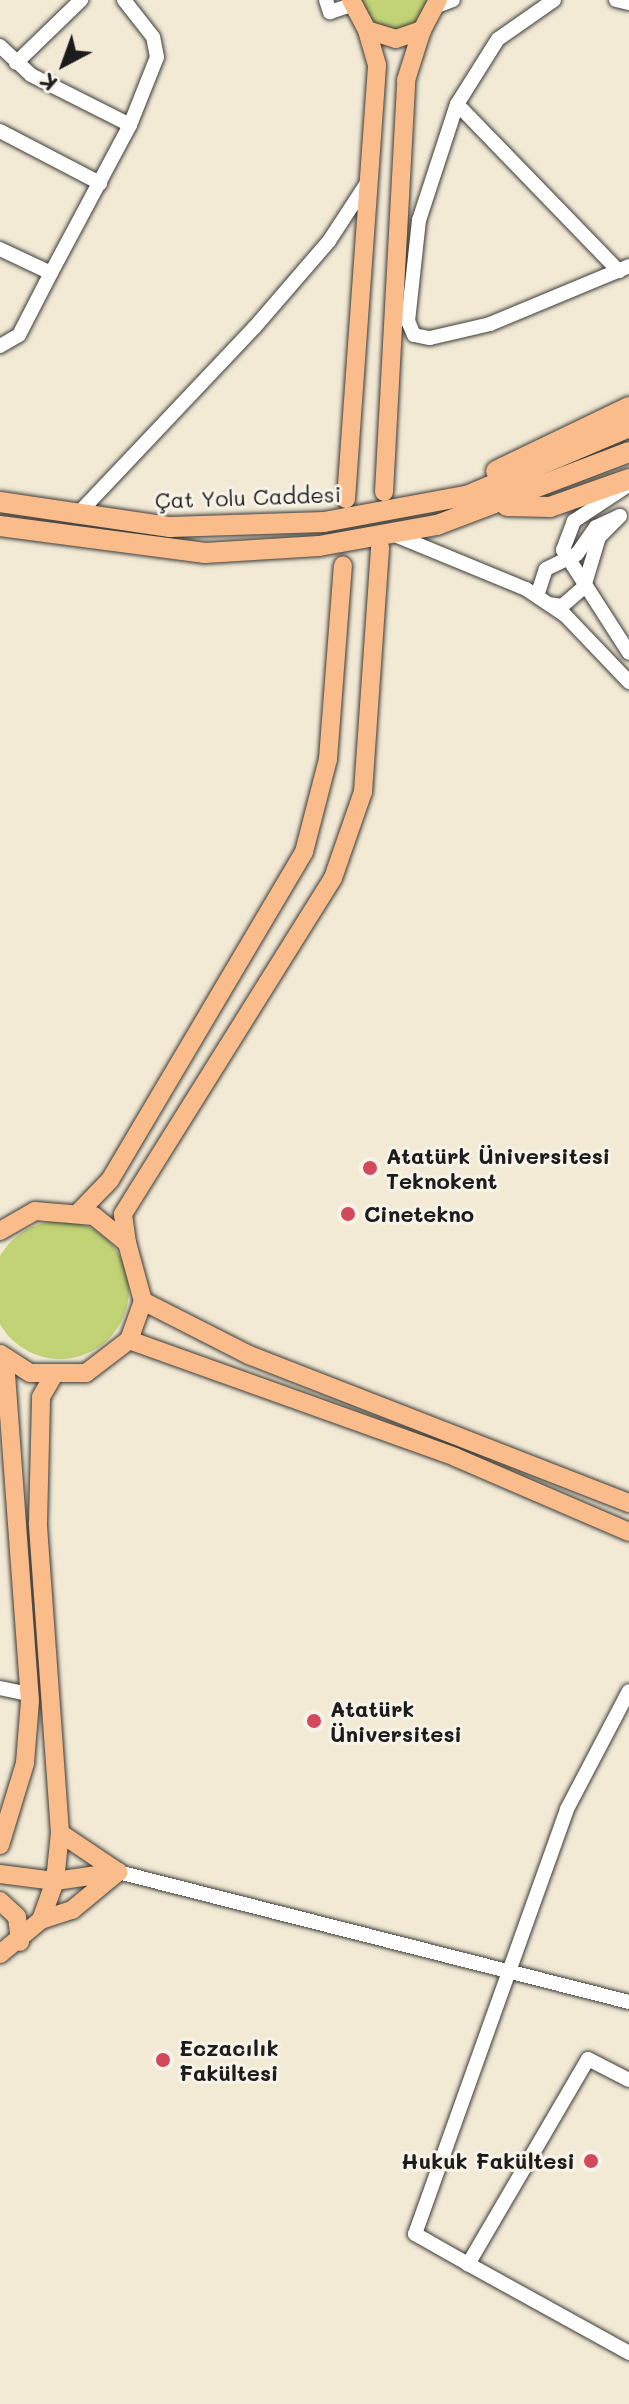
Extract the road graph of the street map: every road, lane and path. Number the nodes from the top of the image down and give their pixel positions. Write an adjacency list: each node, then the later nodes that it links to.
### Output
1 (81, 0): 12 (street)
2 (124, 0): 14 (street)
3 (326, 0): 6 (street)
4 (554, 0): 13 (street)
5 (616, 0): 8 (street)
6 (351, 2): 9 (main road)
7 (443, 2): 10 (main road)
8 (629, 3)
9 (367, 30): 10 (main road); 16 (main road)
10 (422, 30): 26 (main road)
11 (0, 46): 12 (street)
12 (16, 63): 14 (street)
13 (457, 104): 19 (street); 19 (street)
14 (130, 125): 17 (street)
15 (0, 131): 17 (street)
16 (371, 177): 27 (main road); 32 (street)
17 (100, 183): 20 (street)
18 (0, 249): 20 (street)
19 (624, 268)
20 (51, 273): 21 (street)
21 (0, 346)
22 (629, 407): 28 (highway)
23 (629, 427): 28 (highway, Çat Yolu Caddesi)
24 (629, 452): 30 (highway)
25 (629, 482): 30 (highway); 35 (street)
26 (384, 492)
27 (346, 499)
28 (448, 499): 32 (highway, Çat Yolu Caddesi)
29 (0, 502): 32 (highway, Çat Yolu Caddesi)
30 (495, 506): 34 (highway)
31 (624, 515): 35 (street); 37 (street)
32 (76, 516)
33 (0, 526): 34 (highway)
34 (386, 541): 38 (street); 43 (main road)
35 (566, 557): 37 (street); 38 (street)
36 (343, 566): 41 (main road)
37 (584, 587): 38 (street); 39 (street)
38 (543, 600): 40 (street)
39 (629, 653)
40 (629, 682)
41 (80, 1211): 42 (main road); 43 (main road)
42 (0, 1229)
43 (127, 1243): 44 (main road)
44 (143, 1301): 45 (main road); 48 (main road)
45 (129, 1340): 47 (main road); 49 (main road)
46 (2, 1356): 47 (main road); 52 (main road)
47 (52, 1378): 53 (main road)
48 (629, 1503)
49 (629, 1532)
50 (0, 1688): 52 (street)
51 (629, 1691): 61 (street)
52 (29, 1694): 54 (main road)
53 (60, 1833): 55 (main road); 57 (main road)
54 (0, 1845)
55 (118, 1872): 57 (main road); 59 (main road); 61 (street)
56 (0, 1874): 57 (main road)
57 (55, 1881): 59 (main road)
58 (0, 1901): 60 (main road)
59 (41, 1920): 60 (main road)
60 (6, 1949)
61 (513, 1974): 62 (street); 64 (street)
62 (629, 2002)
63 (629, 2080): 64 (street)
64 (468, 2264): 65 (street)
65 (629, 2353)

